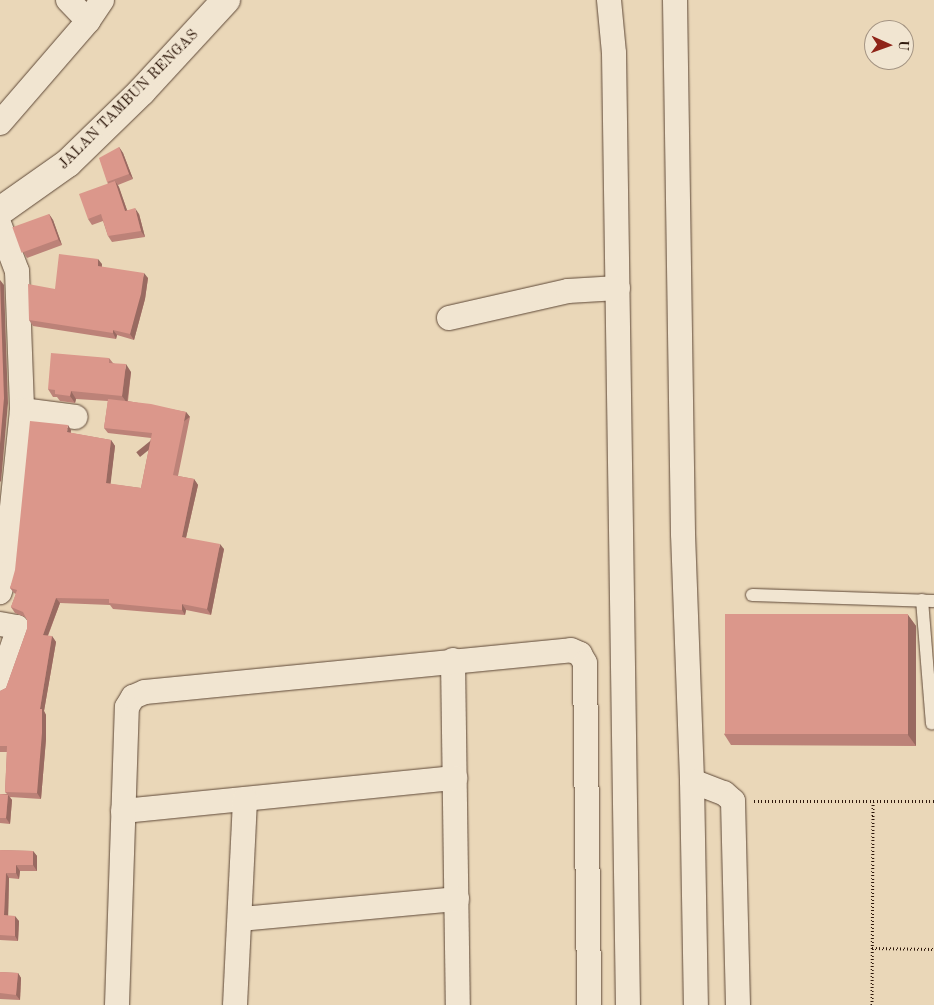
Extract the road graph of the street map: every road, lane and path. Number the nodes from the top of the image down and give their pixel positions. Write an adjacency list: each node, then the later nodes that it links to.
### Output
1 (68, 0): 6 (street)
2 (102, 0): 6 (street)
3 (226, 0): 8 (street, JALAN TAMBUN RENGAS)
4 (609, 0): 9 (street)
5 (675, 0): 21 (street)
6 (88, 21): 7 (street)
7 (0, 123)
8 (1, 223): 11 (street)
9 (618, 288): 10 (street); 35 (street)
10 (450, 318)
11 (22, 410): 12 (street); 13 (street)
12 (76, 417)
13 (0, 592)
14 (752, 595): 15 (lane)
15 (928, 601): 19 (lane)
16 (0, 624): 18 (street)
17 (453, 660): 20 (street); 26 (street); 34 (street)
18 (0, 683)
19 (932, 724)
20 (455, 778): 22 (street); 27 (street)
21 (692, 781): 23 (street); 36 (street)
22 (245, 799): 26 (street); 28 (street)
23 (733, 801): 24 (path); 37 (street)
24 (873, 802): 25 (path); 29 (path)
25 (934, 802)
26 (124, 811): 31 (street)
27 (457, 899): 28 (street); 33 (street)
28 (241, 919): 32 (street)
29 (872, 948): 30 (path); 38 (path)
30 (934, 949)
31 (117, 1005)
32 (235, 1005)
33 (458, 1005)
34 (589, 1005)
35 (628, 1005)
36 (696, 1005)
37 (738, 1005)
38 (872, 1005)

